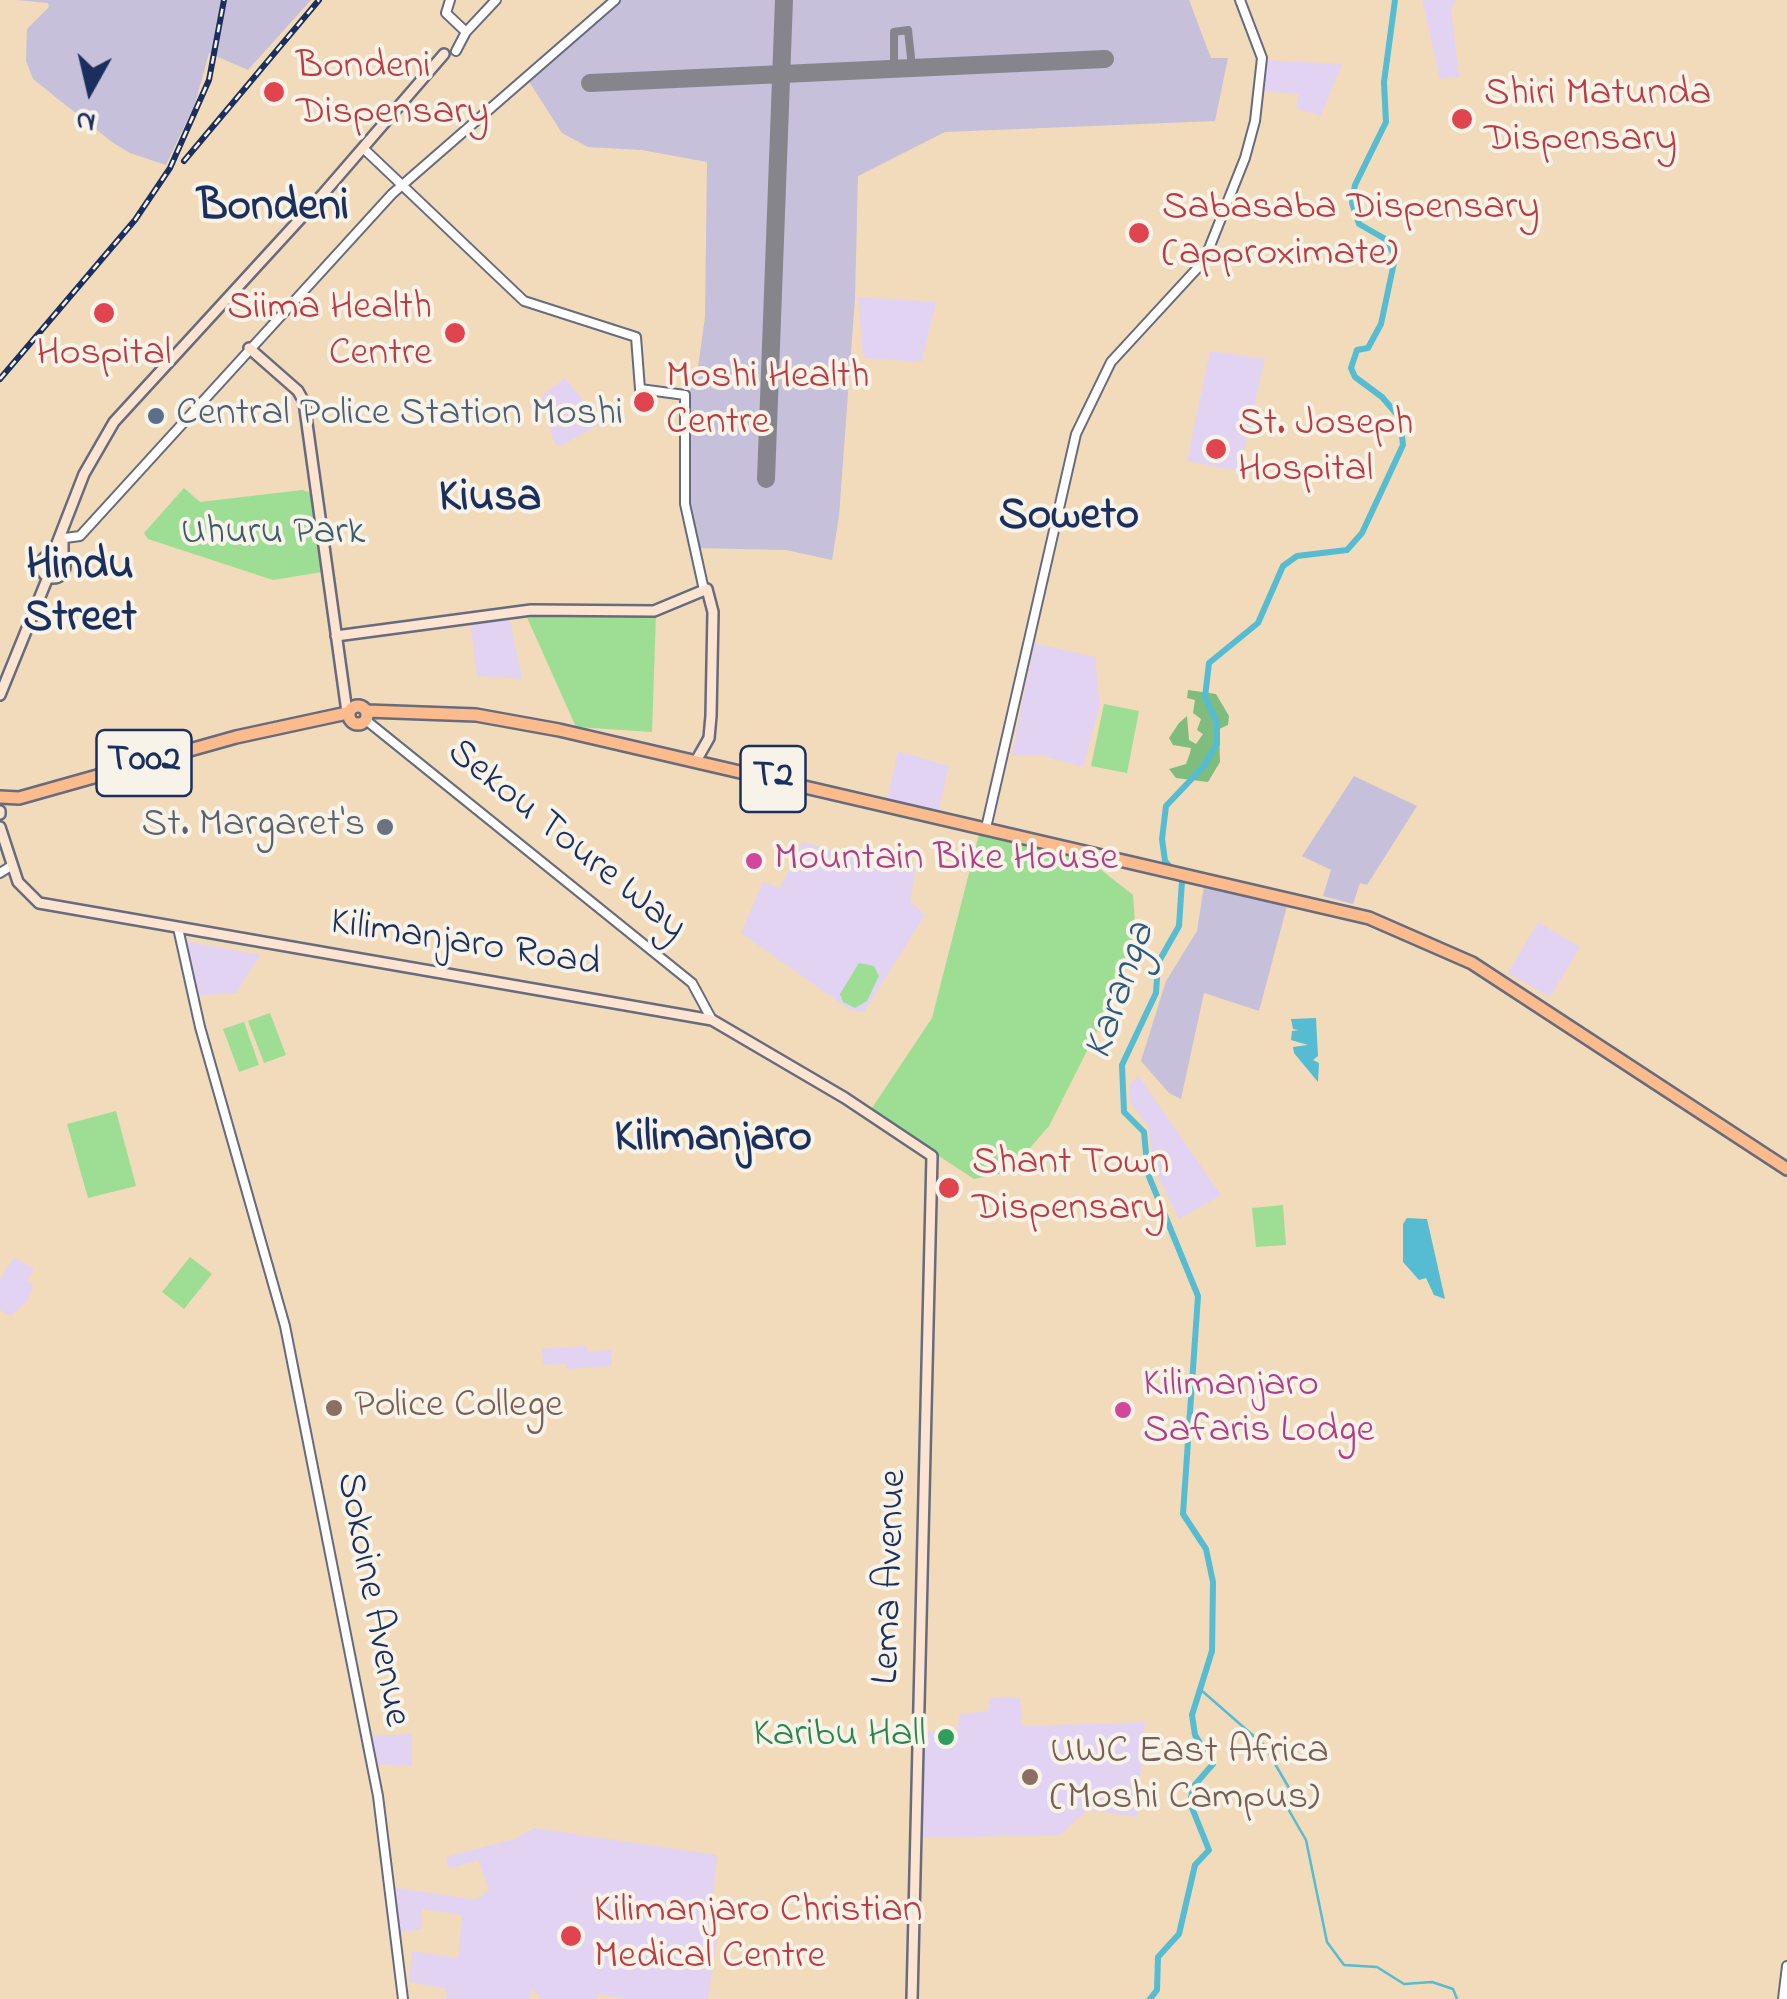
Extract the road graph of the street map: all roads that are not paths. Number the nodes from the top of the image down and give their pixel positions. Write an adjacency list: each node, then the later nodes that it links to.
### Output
1 (450, 0): 5 (street)
2 (496, 0): 5 (street)
3 (616, 0): 8 (street)
4 (1240, 0): 23 (street)
5 (466, 32): 6 (street)
6 (450, 53): 7 (main road)
7 (363, 148): 8 (street); 9 (main road)
8 (405, 184): 10 (street); 15 (street)
9 (287, 231): 11 (main road); 12 (main road)
10 (249, 348): 11 (street); 16 (main road)
11 (65, 538): 13 (main road)
12 (47, 555): 13 (main road); 14 (main road)
13 (62, 560): 14 (main road)
14 (48, 577): 17 (main road)
15 (706, 590): 16 (main road); 20 (main road)
16 (336, 636): 18 (main road)
17 (0, 695)
18 (356, 713): 19 (highway, T2); 20 (highway, T2); 27 (street, Sekou Toure Way)
19 (277, 726): 21 (highway, T002)
20 (696, 762): 23 (highway, T2)
21 (2, 806)
22 (0, 828): 24 (main road, Kilimanjaro Road)
23 (986, 828): 29 (highway, T2)
24 (11, 866): 25 (street); 26 (main road, Kilimanjaro Road)
25 (0, 873)
26 (178, 928): 27 (main road, Kilimanjaro Road); 31 (street, Sokoine Avenue)
27 (712, 1020): 28 (main road, Kilimanjaro Road)
28 (932, 1156): 32 (main road, Lema Avenue)
29 (1787, 1168)
30 (1787, 1966): 33 (street)
31 (402, 1999)
32 (912, 1999)
33 (1783, 1999)

